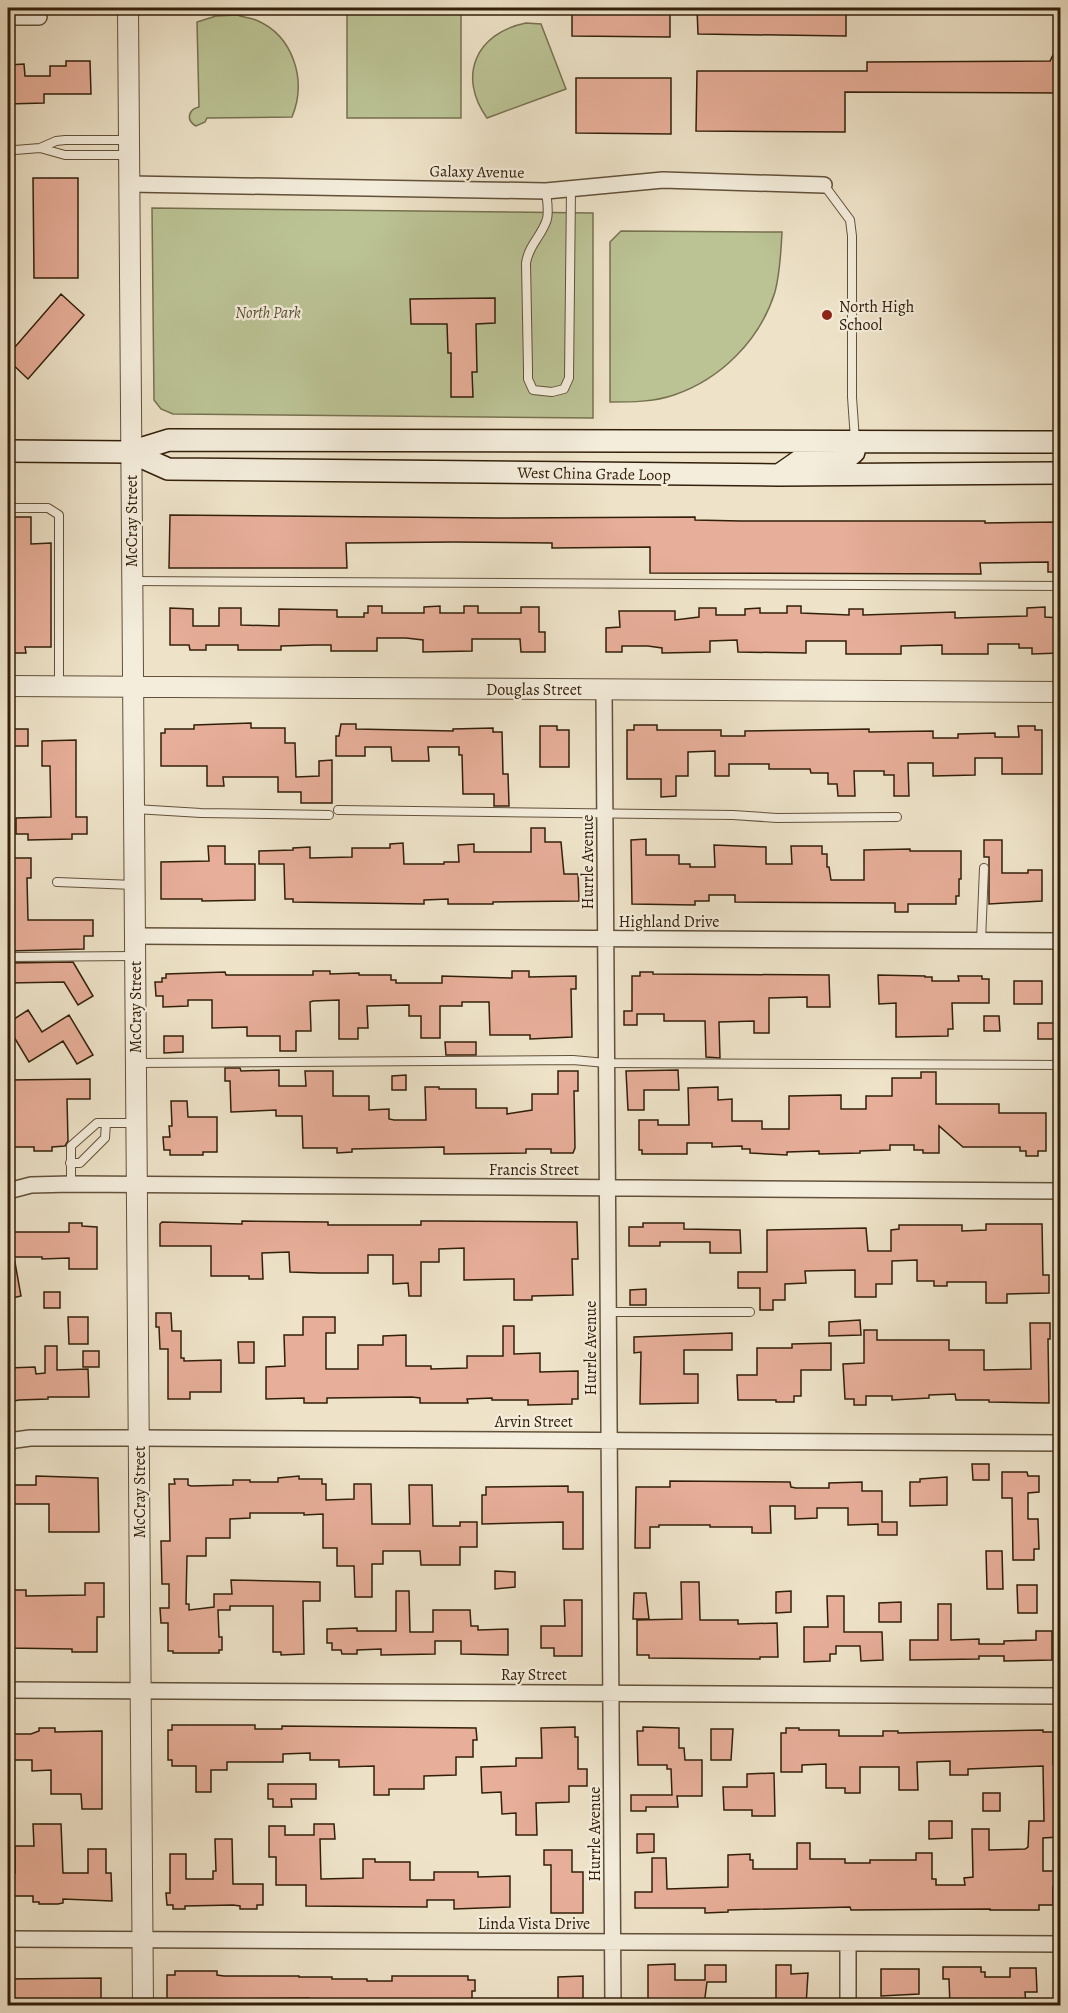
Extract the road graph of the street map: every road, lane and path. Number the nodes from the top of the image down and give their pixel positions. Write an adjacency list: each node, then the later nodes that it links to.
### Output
1 (128, 8): 4 (street, McCray Street)
2 (8, 17): 3 (street)
3 (39, 17)
4 (128, 147): 5 (lane); 5 (lane); 7 (street, McCray Street)
5 (40, 148): 6 (lane)
6 (8, 152)
7 (129, 184): 10 (street, Galaxy Avenue); 14 (street, McCray Street)
8 (824, 185): 9 (street, Galaxy Avenue); 11 (lane)
9 (571, 188): 10 (street, Galaxy Avenue); 10 (lane)
10 (546, 190)
11 (855, 441): 12 (main road, West China Grade Loop); 14 (main road, West China Grade Loop); 18 (main road)
12 (1060, 442)
13 (8, 451): 14 (main road, West China Grade Loop)
14 (130, 452): 18 (main road, West China Grade Loop); 20 (street, McCray Street)
15 (1060, 458): 16 (main road)
16 (1008, 472): 17 (main road, West China Grade Loop); 18 (main road, West China Grade Loop)
17 (1060, 473)
18 (779, 475)
19 (8, 508): 23 (lane)
20 (131, 581): 21 (lane); 24 (street, McCray Street)
21 (1060, 586)
22 (8, 686): 23 (street, Douglas Street)
23 (59, 687): 24 (street, Douglas Street)
24 (132, 687): 25 (street, Douglas Street); 27 (street, McCray Street)
25 (604, 690): 26 (street, Douglas Street); 29 (street, Hurrle Avenue)
26 (1060, 692)
27 (133, 809): 30 (lane); 34 (street, McCray Street)
28 (338, 810): 29 (lane)
29 (604, 813): 31 (lane); 35 (street, Hurrle Avenue)
30 (329, 815)
31 (897, 817)
32 (984, 868): 36 (lane)
33 (57, 882): 34 (lane)
34 (134, 885): 38 (street, McCray Street)
35 (605, 939): 36 (street, Highland Drive); 38 (street, Highland Drive); 41 (street, Hurrle Avenue)
36 (981, 941): 37 (street, Highland Drive)
37 (1060, 941)
38 (134, 946): 39 (lane); 40 (street, McCray Street)
39 (8, 957)
40 (135, 1063): 41 (lane); 44 (street, McCray Street)
41 (606, 1063): 42 (lane); 48 (street, Hurrle Avenue)
42 (1060, 1065)
43 (106, 1123): 44 (lane); 45 (lane); 45 (lane)
44 (136, 1123): 47 (street, McCray Street)
45 (70, 1163): 46 (lane)
46 (71, 1184): 47 (street, Francis Street); 49 (street, Francis Street)
47 (136, 1185): 48 (street, Francis Street); 53 (street, McCray Street)
48 (607, 1187): 50 (street, Francis Street); 51 (street, Hurrle Avenue)
49 (8, 1191)
50 (1060, 1191)
51 (608, 1312): 52 (lane); 54 (street, Hurrle Avenue)
52 (750, 1312)
53 (138, 1438): 54 (street, Arvin Street); 55 (street, Arvin Street); 58 (street, McCray Street)
54 (609, 1439): 56 (street, Arvin Street); 59 (street, Hurrle Avenue)
55 (8, 1441)
56 (1060, 1443)
57 (8, 1690): 58 (street, Ray Street)
58 (140, 1690): 59 (street, Ray Street); 62 (street, McCray Street)
59 (611, 1692): 60 (street, Ray Street); 63 (street, Hurrle Avenue)
60 (1060, 1696)
61 (8, 1939): 62 (street, Linda Vista Drive)
62 (142, 1940): 63 (street, Linda Vista Drive); 66 (street, McCray Street)
63 (612, 1941): 64 (street, Linda Vista Drive); 67 (street, Hurrle Avenue)
64 (848, 1943): 65 (street, Linda Vista Drive); 68 (street)
65 (1060, 1944)
66 (143, 2006)
67 (613, 2006)
68 (849, 2006)

